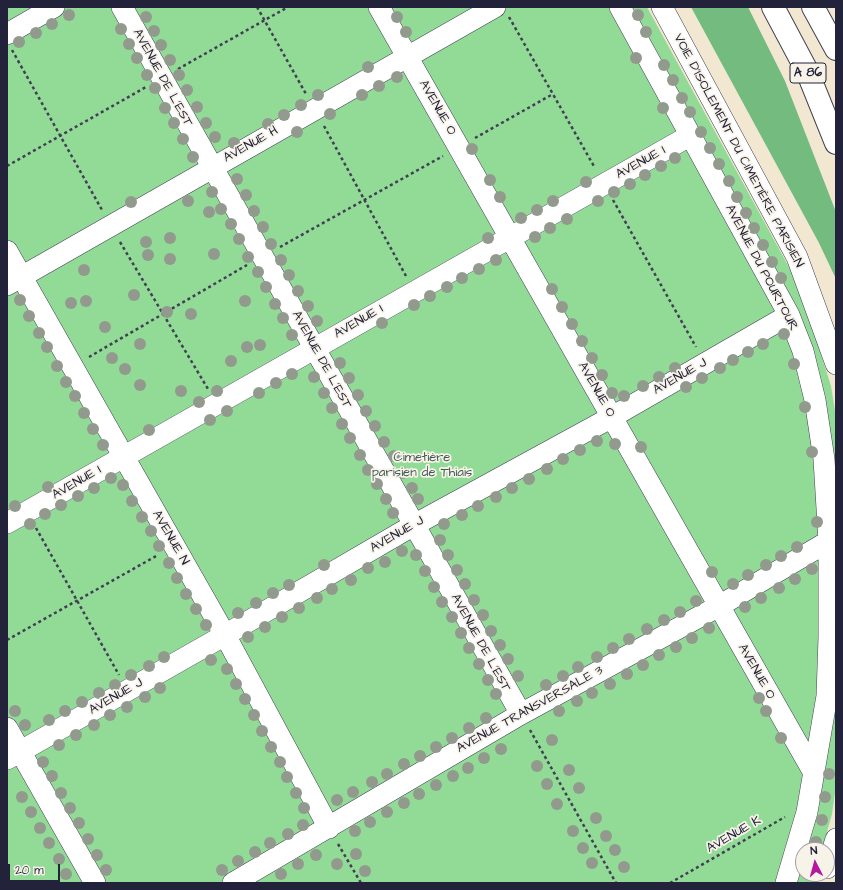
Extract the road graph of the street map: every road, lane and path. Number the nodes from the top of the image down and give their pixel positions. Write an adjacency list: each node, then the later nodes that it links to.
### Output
1 (54, 7): 10 (lane)
2 (122, 7): 18 (lane, AVENUE DE L'EST)
3 (257, 7): 14 (path)
4 (379, 7): 12 (lane, AVENUE O)
5 (495, 7): 12 (lane, AVENUE H)
6 (620, 7): 15 (lane, AVENUE DU POURTOUR)
7 (662, 7): 27 (lane, VOIE D'ISOLEMENT DU CIMETIÈRE PARISIEN)
8 (773, 7): 16 (highway, A 86)
9 (813, 7): 11 (highway, A 86)
10 (7, 34)
11 (836, 49)
12 (408, 57): 14 (lane, AVENUE H); 17 (lane, AVENUE O)
13 (553, 94): 17 (path)
14 (315, 110): 18 (lane, AVENUE H); 19 (path)
15 (691, 135): 20 (lane, AVENUE I); 25 (lane, AVENUE DU POURTOUR)
16 (836, 143)
17 (459, 147): 19 (path); 20 (lane, AVENUE O)
18 (212, 167): 22 (lane, AVENUE DE L'EST); 23 (lane, AVENUE H)
19 (364, 200): 22 (path); 24 (path)
20 (510, 237): 24 (lane, AVENUE I); 29 (lane, AVENUE O)
21 (7, 251): 23 (lane, AVENUE N)
22 (263, 257): 26 (lane, AVENUE DE L'EST); 28 (path)
23 (14, 280): 28 (lane, AVENUE N)
24 (414, 291): 26 (lane, AVENUE I)
25 (789, 315): 29 (lane, AVENUE J); 34 (lane, AVENUE DU POURTOUR)
26 (314, 348): 30 (lane, AVENUE I); 33 (lane, AVENUE DE L'EST)
27 (836, 364)
28 (73, 367): 30 (lane, AVENUE N)
29 (612, 417): 33 (lane, AVENUE J); 37 (lane, AVENUE O)
30 (123, 456): 31 (lane, AVENUE I); 35 (lane, AVENUE N)
31 (27, 512): 32 (lane, AVENUE I); 36 (path)
32 (7, 523)
33 (414, 525): 38 (lane, AVENUE J); 41 (lane, AVENUE DE L'EST)
34 (829, 541): 37 (lane, AVENUE TRANSVERSALE 3); 44 (lane, AVENUE DU POURTOUR)
35 (174, 546): 36 (path); 38 (lane, AVENUE N)
36 (77, 601): 39 (path); 40 (path)
37 (719, 606): 41 (lane, AVENUE TRANSVERSALE 3); 44 (lane, AVENUE O)
38 (225, 635): 40 (lane, AVENUE J); 46 (lane, AVENUE N)
39 (7, 640)
40 (128, 690): 43 (lane, AVENUE J)
41 (520, 714): 46 (lane, AVENUE TRANSVERSALE 3); 50 (path)
42 (7, 728): 43 (lane)
43 (14, 755): 47 (lane)
44 (814, 773): 45 (lane, AVENUE DU POURTOUR)
45 (808, 804): 51 (path, AVENUE K); 52 (lane, AVENUE DU POURTOUR)
46 (329, 828): 48 (lane, AVENUE TRANSVERSALE 3); 49 (path)
47 (95, 883)
48 (233, 883)
49 (360, 883)
50 (616, 883)
51 (670, 883)
52 (786, 883)

